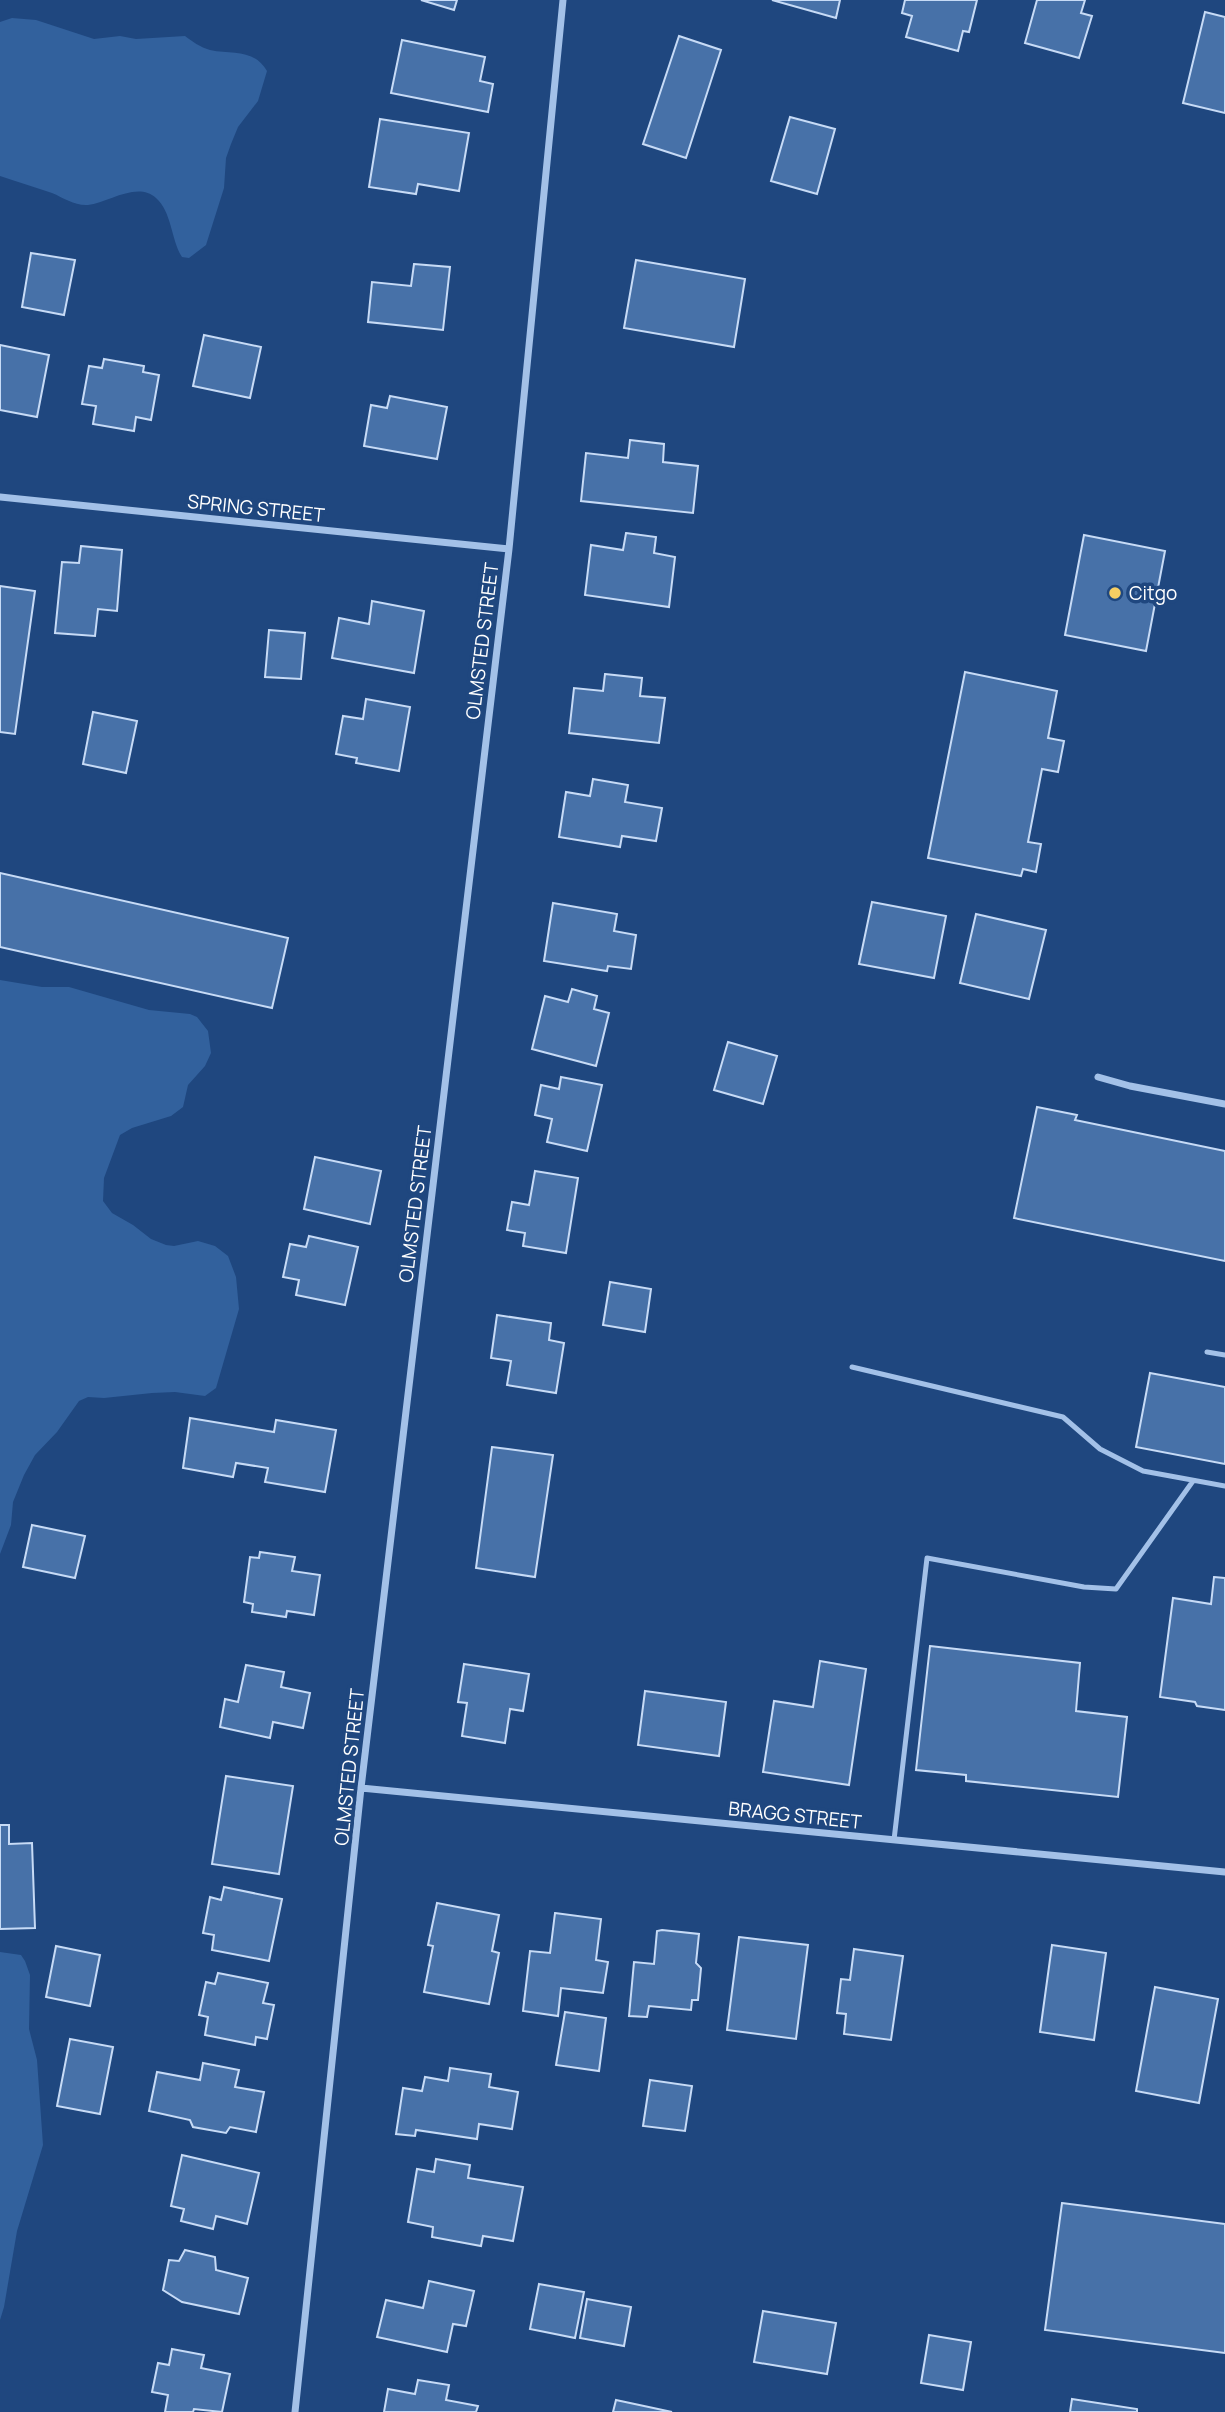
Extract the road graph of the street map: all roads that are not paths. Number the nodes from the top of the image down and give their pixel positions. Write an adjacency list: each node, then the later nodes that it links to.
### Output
1 (563, 0): 3 (street, OLMSTED STREET)
2 (0, 498): 3 (street, SPRING STREET)
3 (509, 549): 11 (street, OLMSTED STREET)
4 (1098, 1077): 5 (street)
5 (1225, 1104)
6 (1207, 1352): 7 (lane)
7 (1225, 1355)
8 (852, 1367): 9 (lane)
9 (1193, 1481): 10 (lane); 12 (lane)
10 (1225, 1486)
11 (361, 1788): 12 (street, BRAGG STREET); 14 (street, OLMSTED STREET)
12 (894, 1840): 13 (street, BRAGG STREET)
13 (1225, 1872)
14 (295, 2412)

